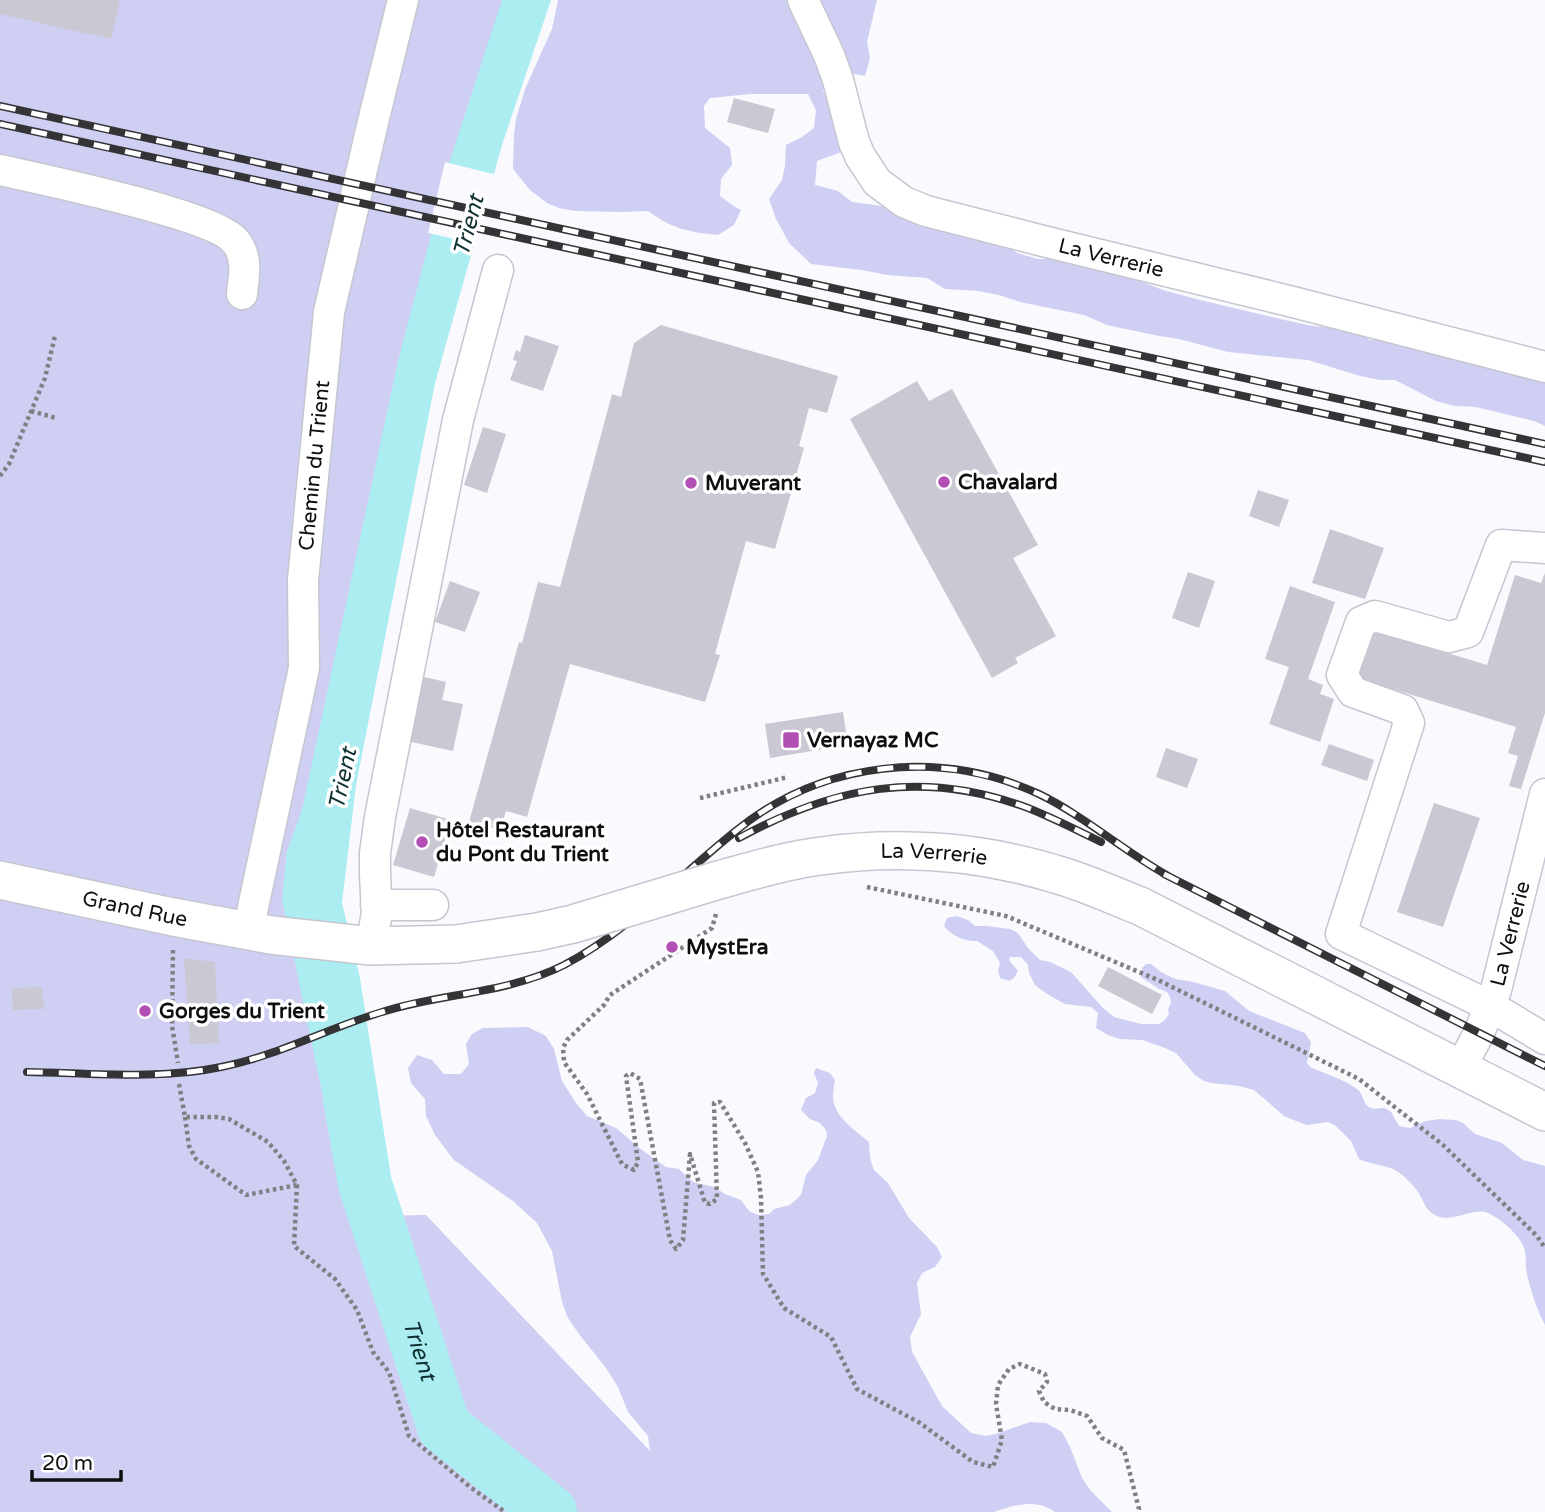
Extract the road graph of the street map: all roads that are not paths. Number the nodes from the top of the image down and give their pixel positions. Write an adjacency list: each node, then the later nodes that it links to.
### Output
1 (403, 0): 12 (street, Chemin du Trient)
2 (803, 0): 6 (street, La Verrerie)
3 (0, 170): 5 (street)
4 (498, 270): 10 (street)
5 (242, 294)
6 (1545, 368)
7 (1545, 548): 14 (street)
8 (1545, 793): 14 (street, La Verrerie)
9 (0, 880): 12 (main road, Grand Rue)
10 (376, 905): 11 (street); 13 (street)
11 (433, 905)
12 (260, 933): 13 (main road, Grand Rue)
13 (362, 945): 16 (main road, La Verrerie, bridge)
14 (1490, 1006): 15 (street); 16 (street, La Verrerie)
15 (1545, 1039)
16 (1460, 1069): 17 (main road, La Verrerie)
17 (1545, 1112)

